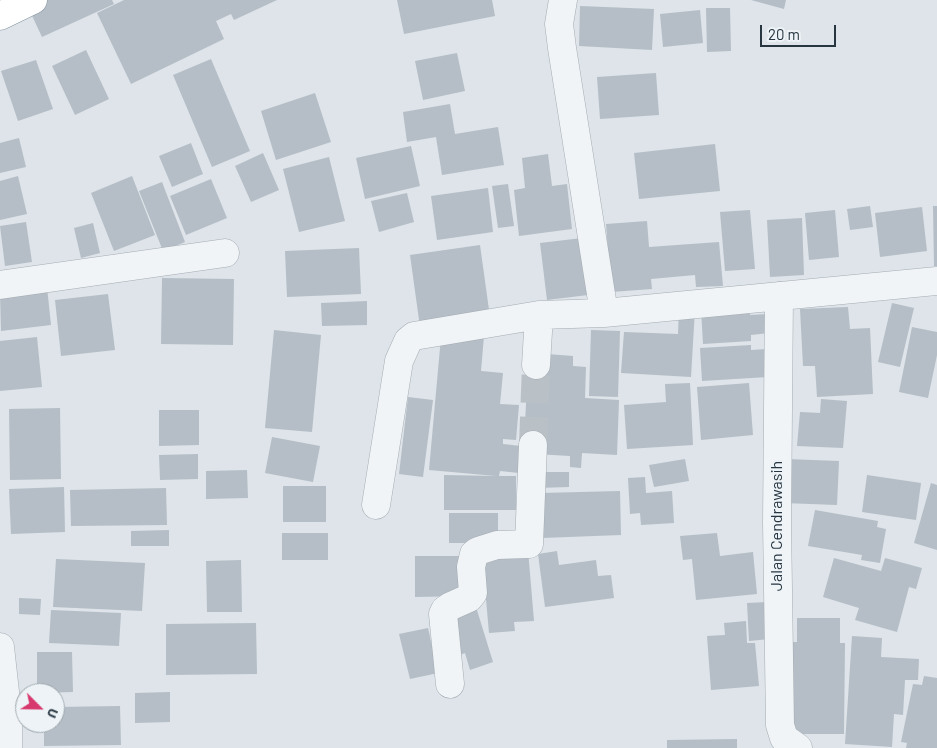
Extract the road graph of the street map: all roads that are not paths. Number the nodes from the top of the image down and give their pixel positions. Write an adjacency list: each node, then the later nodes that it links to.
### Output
1 (33, 0): 3 (highway)
2 (563, 0): 8 (street)
3 (0, 16)
4 (225, 253): 6 (street)
5 (937, 281): 7 (street)
6 (0, 285)
7 (779, 296): 8 (street); 16 (street, Jalan Cendrawasih)
8 (604, 313): 9 (street)
9 (539, 315): 10 (street); 12 (street)
10 (536, 365)
11 (533, 445): 14 (street)
12 (376, 505)
13 (0, 647): 15 (street)
14 (450, 684)
15 (8, 748)
16 (798, 748)

